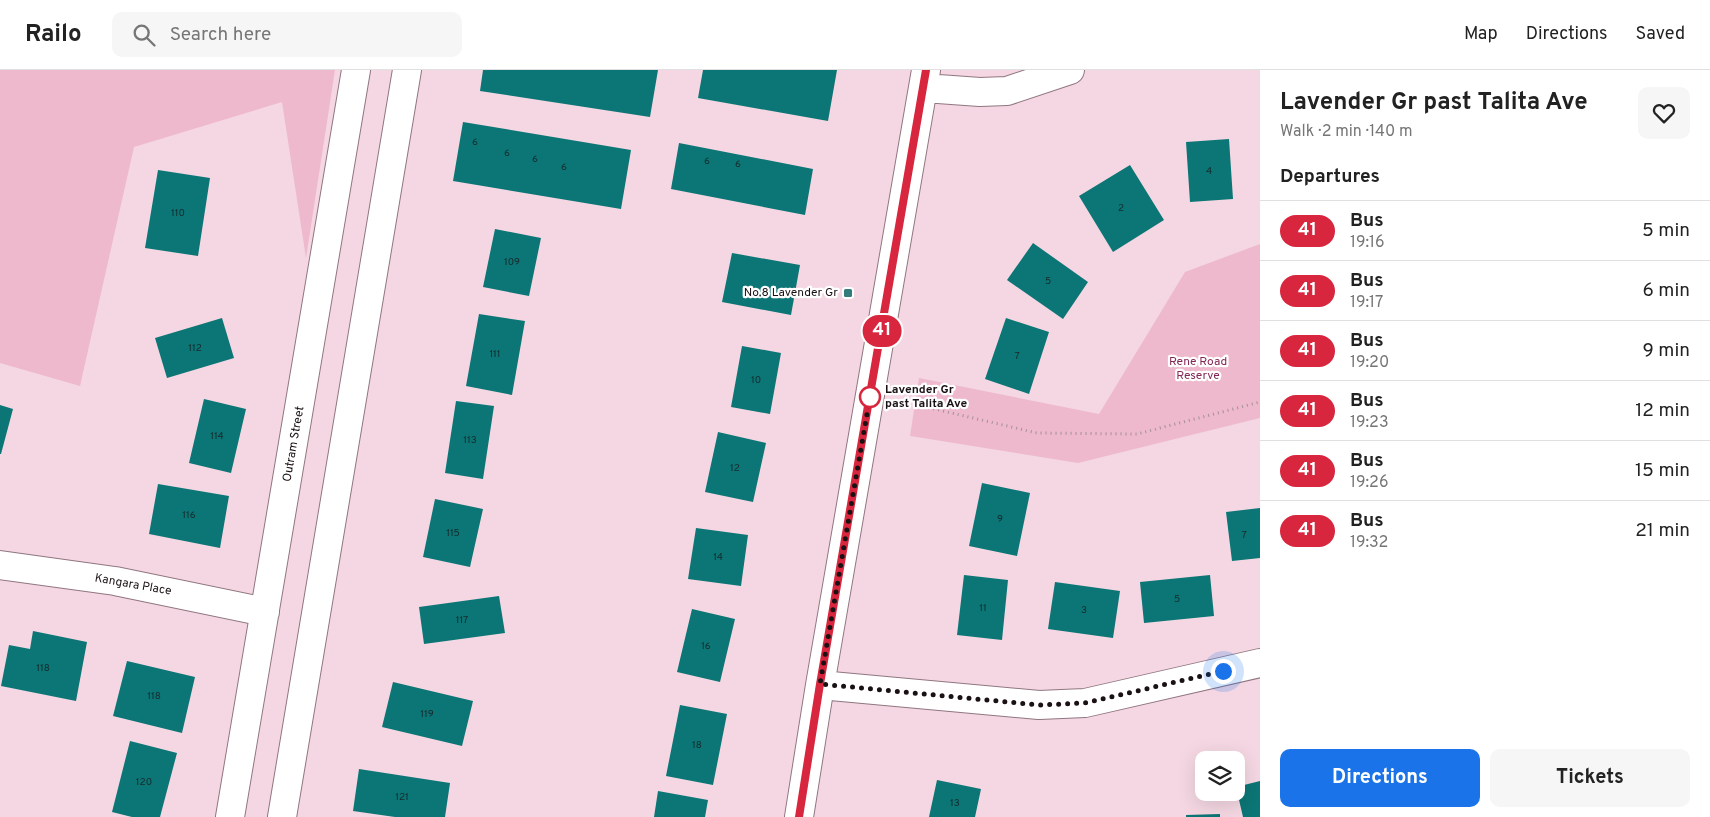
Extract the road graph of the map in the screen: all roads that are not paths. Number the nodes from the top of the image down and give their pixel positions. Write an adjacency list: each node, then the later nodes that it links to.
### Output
1 (356, 70): 6 (street, Outram Street)
2 (407, 70): 10 (street)
3 (1070, 70): 4 (street)
4 (925, 79): 8 (street)
5 (0, 565): 6 (street, Kangara Place)
6 (265, 612): 9 (street, Outram Street)
7 (1260, 663): 8 (street)
8 (820, 684): 11 (street)
9 (230, 817)
10 (282, 817)
11 (799, 817)

